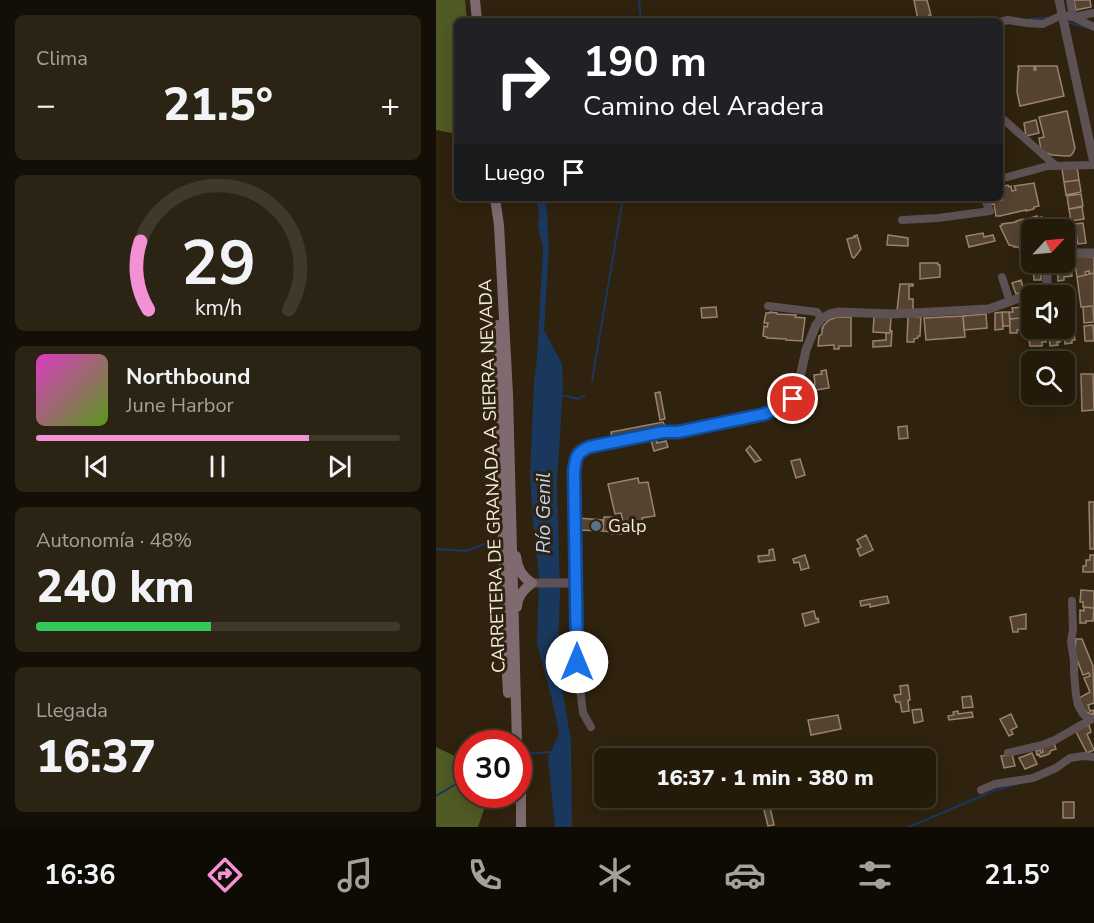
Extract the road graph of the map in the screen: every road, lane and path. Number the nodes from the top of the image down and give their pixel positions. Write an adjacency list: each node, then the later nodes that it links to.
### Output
1 (475, 0): 7 (main road)
2 (1059, 0): 5 (street)
3 (1070, 0): 6 (street)
4 (1093, 13): 6 (street)
5 (1062, 15): 6 (street); 8 (street); 11 (street)
6 (1073, 17): 9 (street)
7 (477, 18)
8 (1003, 21)
9 (1093, 27)
10 (1003, 119): 12 (street)
11 (1093, 164): 12 (street)
12 (1056, 166): 13 (street)
13 (1003, 178)
14 (985, 201): 16 (street)
15 (495, 203): 24 (main road, CARRETERA DE GRANADA A SIERRA NEVADA); 25 (main road, CARRETERA DE GRANADA A SIERRA NEVADA)
16 (902, 220)
17 (1075, 253): 18 (street)
18 (1093, 253)
19 (1002, 278): 21 (street)
20 (1021, 299): 21 (street)
21 (1010, 302): 23 (street)
22 (768, 306): 23 (street)
23 (822, 319): 28 (street)
24 (501, 493): 26 (main road); 30 (main road, CARRETERA DE GRANADA A SIERRA NEVADA)
25 (511, 540): 26 (main road, CARRETERA DE GRANADA A SIERRA NEVADA); 27 (main road)
26 (512, 583): 27 (main road); 30 (main road); 31 (main road, CARRETERA DE GRANADA A SIERRA NEVADA)
27 (529, 583): 28 (street); 31 (main road)
28 (573, 583): 33 (street)
29 (1072, 601): 32 (street)
30 (505, 640): 34 (main road, CARRETERA DE GRANADA A SIERRA NEVADA)
31 (514, 658): 35 (main road, CARRETERA DE GRANADA A SIERRA NEVADA)
32 (1092, 719): 36 (street)
33 (591, 728)
34 (511, 730)
35 (517, 730)
36 (1008, 753)
37 (1093, 757): 38 (street)
38 (981, 790)
39 (520, 808): 40 (main road)
40 (521, 827)

